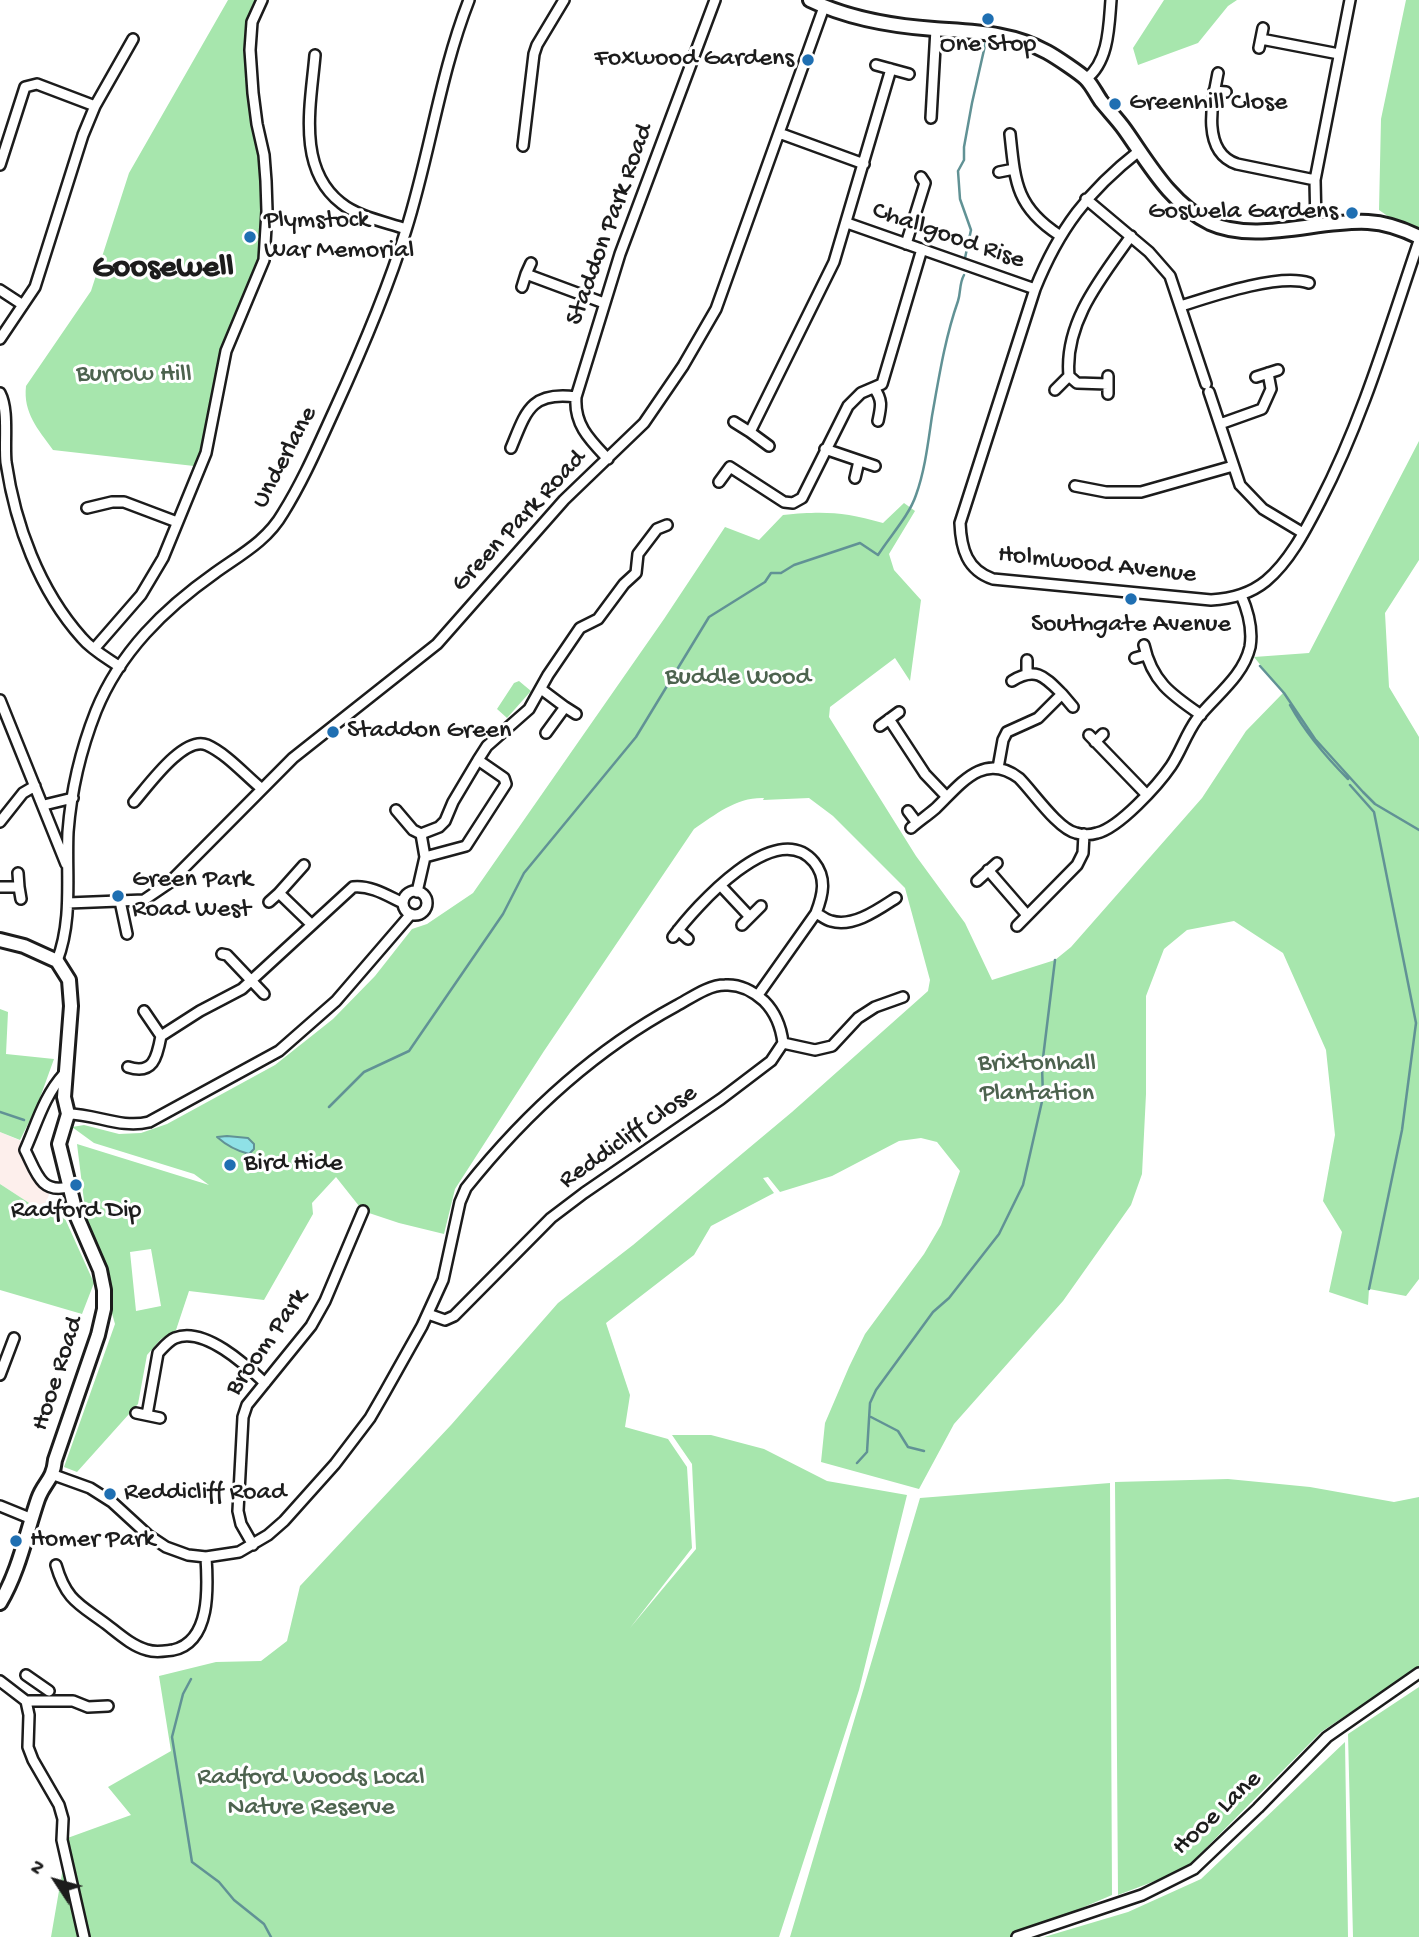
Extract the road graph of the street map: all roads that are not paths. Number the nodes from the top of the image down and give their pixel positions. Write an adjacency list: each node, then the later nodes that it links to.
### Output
1 (261, 0): 78 (street)
2 (469, 0): 38 (street, Underlane)
3 (564, 0): 27 (street)
4 (715, 0): 50 (street, Staddon Park Road)
5 (810, 0): 8 (street)
6 (1111, 0): 20 (street)
7 (1350, 0): 12 (street)
8 (824, 7): 9 (street); 25 (street, Green Park Road)
9 (936, 29): 20 (street); 24 (street)
10 (1263, 29): 12 (street)
11 (132, 46): 23 (street)
12 (1339, 54): 34 (street)
13 (315, 55): 19 (street)
14 (876, 65): 15 (street)
15 (891, 69): 17 (street); 29 (street)
16 (301, 74): 19 (street)
17 (909, 74)
18 (1218, 74): 21 (street)
19 (313, 75): 38 (street)
20 (1086, 79): 28 (street)
21 (1214, 90): 22 (street); 34 (street)
22 (1226, 92)
23 (95, 106): 30 (street); 51 (street)
24 (931, 118)
25 (779, 133): 29 (street); 70 (street, Green Park Road)
26 (1010, 134): 31 (street)
27 (523, 146)
28 (1139, 151): 35 (street, Holmwood Avenue); 37 (street)
29 (863, 163): 36 (street)
30 (0, 165)
31 (1014, 169): 32 (street); 39 (street)
32 (999, 172)
33 (921, 177): 42 (street)
34 (1315, 180): 37 (street)
35 (1087, 200): 39 (street, Holmwood Avenue); 40 (street)
36 (847, 223): 42 (street, Challgood Rise); 66 (street)
37 (1316, 226): 41 (street)
38 (406, 229): 87 (street, Underlane)
39 (1059, 235): 48 (street, Holmwood Avenue)
40 (1131, 236): 52 (street); 56 (street)
41 (1419, 239): 80 (street, Holmwood Avenue)
42 (906, 244): 43 (street, Challgood Rise)
43 (922, 249): 48 (street, Challgood Rise); 59 (street)
44 (531, 263): 45 (street)
45 (526, 274): 47 (street); 50 (street)
46 (1309, 283): 52 (street)
47 (522, 287)
48 (1035, 289): 81 (street, Holmwood Avenue)
49 (0, 290): 51 (street)
50 (604, 303): 62 (street, Staddon Park Road)
51 (23, 305): 53 (street)
52 (1181, 306): 65 (street)
53 (0, 339)
54 (1278, 370): 55 (street)
55 (1268, 373): 57 (street); 65 (street)
56 (1069, 376): 58 (street); 60 (street)
57 (1256, 377)
58 (1108, 385)
59 (874, 388): 63 (street); 69 (street)
60 (1055, 390)
61 (0, 393): 83 (street)
62 (576, 397): 68 (street); 70 (street, Staddon Park Road)
63 (878, 421)
64 (734, 422): 66 (street)
65 (1220, 424): 73 (street)
66 (750, 432): 67 (street)
67 (769, 446)
68 (511, 448)
69 (825, 449): 71 (street); 75 (street)
70 (608, 459): 106 (street, Green Park Road)
71 (859, 461): 72 (street); 74 (street)
72 (875, 466)
73 (1233, 466): 76 (street); 80 (street)
74 (855, 478)
75 (719, 482)
76 (1076, 486)
77 (87, 509): 78 (street)
78 (177, 522): 83 (street)
79 (667, 525): 90 (street)
80 (1303, 533): 81 (street, Holmwood Avenue)
81 (1241, 595): 97 (street)
82 (1144, 645): 84 (street)
83 (94, 649): 87 (street)
84 (1146, 655): 85 (street); 97 (street)
85 (1135, 658)
86 (1027, 660): 88 (street)
87 (120, 667): 110 (street, Underlane)
88 (1027, 673): 89 (street); 91 (street)
89 (1012, 681)
90 (541, 689): 93 (street); 102 (street)
91 (1062, 694): 94 (street); 103 (street)
92 (0, 700): 105 (street)
93 (565, 706): 96 (street); 100 (street)
94 (1073, 707)
95 (900, 712): 98 (street)
96 (576, 714)
97 (1200, 715): 108 (street)
98 (889, 719): 99 (street); 109 (street)
99 (880, 726)
100 (547, 733)
101 (1103, 734): 108 (street)
102 (478, 760): 116 (street); 118 (street)
103 (998, 768): 109 (street); 117 (street)
104 (137, 783): 107 (street)
105 (35, 786): 112 (street); 115 (street)
106 (262, 789): 107 (street); 132 (street, Green Park Road)
107 (145, 790): 111 (street)
108 (1146, 794): 117 (street)
109 (946, 796): 114 (street)
110 (73, 798): 112 (street); 120 (street, Underlane)
111 (134, 802)
112 (44, 805): 120 (street)
113 (396, 810): 116 (street)
114 (908, 811)
115 (0, 822)
116 (421, 834): 118 (street)
117 (1084, 834): 139 (street)
118 (425, 857): 128 (street)
119 (996, 863): 122 (street)
120 (68, 865): 134 (street, Underlane)
121 (303, 866): 129 (street)
122 (988, 870): 124 (street); 139 (street)
123 (19, 873): 127 (street)
124 (977, 881)
125 (721, 886): 137 (street); 140 (street); 145 (street)
126 (0, 887): 127 (street)
127 (19, 887): 131 (street)
128 (416, 892): 135 (street); 138 (street)
129 (279, 893): 133 (street); 141 (street)
130 (896, 898): 137 (street)
131 (21, 899)
132 (120, 901): 134 (street, Green Park Road); 144 (street)
133 (269, 902)
134 (68, 903): 148 (street, Underlane)
135 (403, 903): 138 (street); 141 (street)
136 (761, 906): 140 (street)
137 (816, 913): 151 (street)
138 (411, 914): 158 (street)
139 (1027, 915): 143 (street)
140 (750, 916): 142 (street)
141 (312, 923): 149 (street)
142 (743, 925)
143 (1017, 926)
144 (127, 933)
145 (688, 939)
146 (0, 940): 148 (street)
147 (222, 954): 149 (street)
148 (57, 961): 157 (street)
149 (251, 980): 150 (street); 154 (street)
150 (264, 994)
151 (758, 995): 155 (street); 161 (street)
152 (903, 997): 155 (street)
153 (144, 1011): 154 (street)
154 (162, 1036): 156 (street)
155 (783, 1044): 161 (street, Reddicliff Close)
156 (128, 1067)
157 (64, 1074): 158 (street); 159 (street)
158 (68, 1114): 159 (street, Hooe Road)
159 (68, 1187): 168 (street, Hooe Road)
160 (363, 1210): 164 (street, Broom Park)
161 (428, 1314): 171 (street)
162 (13, 1338): 163 (street)
163 (0, 1375)
164 (265, 1383): 166 (street); 171 (street, Broom Park)
165 (136, 1413): 166 (street)
166 (147, 1415): 167 (street)
167 (160, 1418)
168 (54, 1475): 170 (street, Hooe Road); 172 (street)
169 (0, 1506): 170 (street)
170 (32, 1519): 174 (street, Hooe Road)
171 (253, 1545): 172 (street)
172 (206, 1557): 173 (street)
173 (61, 1571)
174 (0, 1603)
175 (1419, 1673): 183 (street, Hooe Lane)
176 (26, 1675): 178 (street)
177 (0, 1681): 180 (street)
178 (38, 1684): 179 (street); 180 (street)
179 (49, 1692)
180 (26, 1701): 181 (street); 182 (street)
181 (108, 1706)
182 (84, 1937)
183 (1017, 1937)

